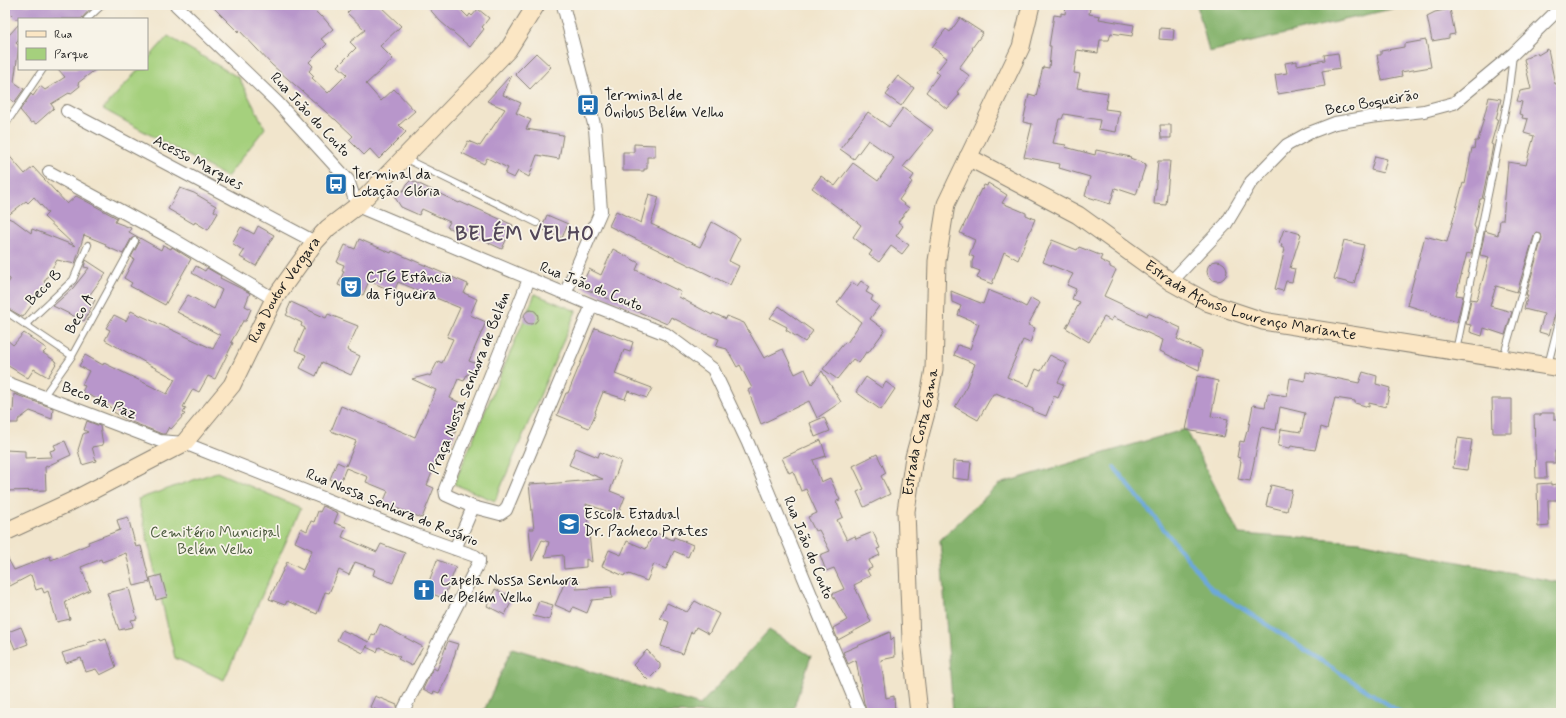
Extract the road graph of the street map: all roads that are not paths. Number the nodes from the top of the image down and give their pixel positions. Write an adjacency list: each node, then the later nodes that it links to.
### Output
1 (102, 5): 7 (lane)
2 (176, 5): 15 (street, Rua João do Couto)
3 (536, 5): 13 (main road, Rua Doutor Vergara)
4 (563, 5): 23 (street)
5 (1031, 5): 12 (main road, Estrada Costa Gama)
6 (1561, 7): 8 (street, Beco Boqueirão)
7 (88, 18)
8 (1513, 54): 22 (street, Beco Boqueirão); 29 (lane)
9 (42, 70): 11 (lane)
10 (66, 111): 19 (street, Acesso Marques)
11 (5, 125)
12 (968, 156): 22 (main road, Estrada Afonso Lourenço Mariante); 41 (main road, Estrada Costa Gama)
13 (404, 157): 15 (main road, Rua Doutor Vergara); 16 (lane)
14 (49, 172): 24 (street)
15 (357, 206): 19 (main road, Rua Doutor Vergara); 21 (street, Rua João do Couto)
16 (537, 223)
17 (1538, 237): 31 (lane)
18 (135, 241): 30 (lane, Beco A)
19 (315, 242): 24 (main road, Rua Doutor Vergara)
20 (88, 245): 28 (lane, Beco B)
21 (529, 279): 23 (street, Rua João do Couto); 36 (street, Praça Nossa Senhora de Belém)
22 (1171, 282): 29 (main road, Estrada Afonso Lourenço Mariante)
23 (565, 294): 25 (street, Rua João do Couto)
24 (274, 299): 35 (main road, Rua Doutor Vergara)
25 (592, 305): 36 (street, Praça Nossa Senhora de Belém); 40 (street, Rua João do Couto)
26 (5, 311): 28 (lane)
27 (1561, 313): 32 (lane)
28 (25, 325): 30 (lane)
29 (1456, 351): 31 (main road, Estrada Afonso Lourenço Mariante)
30 (72, 356): 34 (lane, Beco A)
31 (1503, 358): 32 (main road, Estrada Afonso Lourenço Mariante)
32 (1554, 366)
33 (5, 382): 34 (street, Beco da Paz)
34 (43, 397): 35 (street, Beco da Paz)
35 (184, 443): 37 (main road, Rua Doutor Vergara); 38 (street, Rua Nossa Senhora do Rosário)
36 (473, 507): 38 (street)
37 (5, 532)
38 (455, 549): 39 (street, Rua Nossa Senhora do Rosário)
39 (404, 709)
40 (860, 713)
41 (919, 713)

